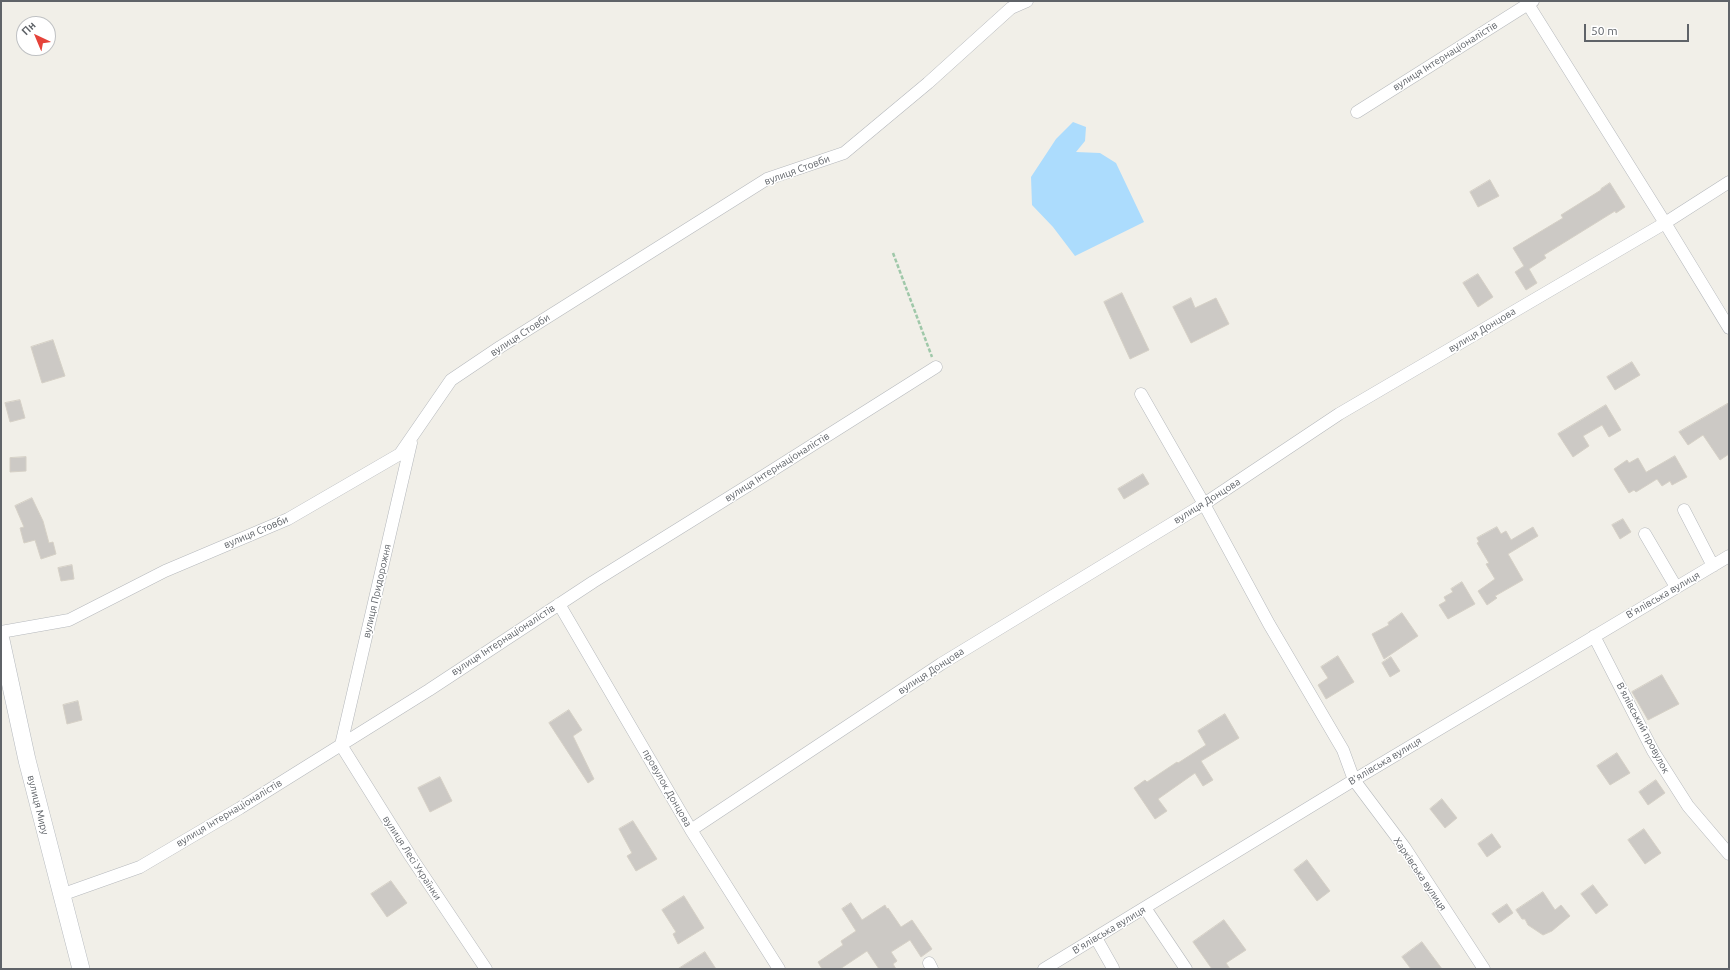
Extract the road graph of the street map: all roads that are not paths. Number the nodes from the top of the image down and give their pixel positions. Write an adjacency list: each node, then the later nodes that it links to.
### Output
1 (1027, 1): 9 (street, вулиця Стовби)
2 (1529, 2): 3 (street, вулиця Інтернаціоналістів); 5 (street)
3 (1356, 112)
4 (1729, 182): 5 (street, вулиця Донцова)
5 (1665, 223): 6 (street); 10 (street, вулиця Донцова)
6 (1729, 328)
7 (936, 367): 16 (street, вулиця Інтернаціоналістів)
8 (1140, 394): 10 (street, Харківська вулиця)
9 (412, 436): 17 (street, вулиця Стовби); 20 (street, вулиця Придорожня)
10 (1204, 504): 21 (street, Харківська вулиця); 22 (street, вулиця Донцова)
11 (1684, 510): 14 (street)
12 (1645, 534): 15 (street)
13 (1729, 556): 14 (street, В’ялівська вулиця)
14 (1713, 566): 15 (street, В’ялівська вулиця)
15 (1676, 587): 18 (street, В’ялівська вулиця)
16 (559, 604): 20 (street, вулиця Інтернаціоналістів); 22 (street, провулок Донцова)
17 (1, 632)
18 (1594, 636): 21 (street, В’ялівська вулиця); 23 (street, В'ялівський провулок)
19 (1, 640): 24 (street, вулиця Миру)
20 (341, 745): 24 (street, вулиця Інтернаціоналістів); 29 (street, вулиця Лесі Українки)
21 (1354, 780): 25 (street, В’ялівська вулиця); 33 (street, Харківська вулиця)
22 (691, 830): 30 (street, провулок Донцова)
23 (1729, 854)
24 (61, 895): 28 (street, вулиця Миру)
25 (1145, 908): 26 (street, В’ялівська вулиця); 32 (street)
26 (1096, 938): 27 (street); 31 (street, В’ялівська вулиця)
27 (1113, 968)
28 (81, 969)
29 (486, 969)
30 (779, 969)
31 (1044, 969)
32 (1186, 969)
33 (1484, 969)

